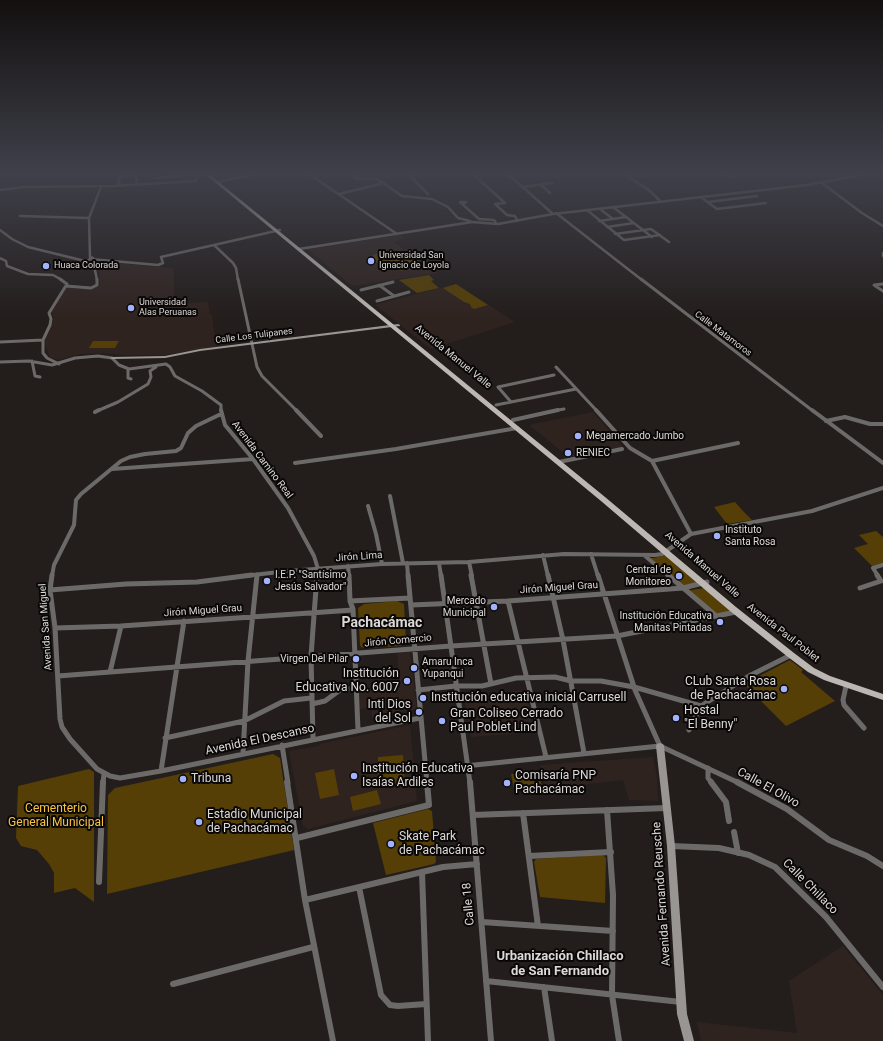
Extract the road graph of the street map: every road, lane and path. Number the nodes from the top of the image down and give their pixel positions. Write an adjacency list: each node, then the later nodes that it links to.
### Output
1 (89, 223): 24 (street)
2 (269, 223): 12 (main road, Avenida Manuel Valle)
3 (381, 223): 14 (street)
4 (468, 223): 14 (street)
5 (486, 223): 6 (street)
6 (496, 223)
7 (566, 223): 57 (street, Calle Matamoros)
8 (601, 223): 10 (street)
9 (634, 223): 10 (street); 13 (street)
10 (607, 227): 15 (street)
11 (0, 230): 25 (street)
12 (278, 230): 19 (street); 20 (main road, Avenida Manuel Valle)
13 (643, 230): 15 (street); 16 (street); 17 (street)
14 (398, 234): 20 (street)
15 (615, 234): 17 (street)
16 (660, 235): 17 (street); 18 (street)
17 (652, 237)
18 (669, 242)
19 (214, 245): 24 (street); 38 (street)
20 (301, 249): 35 (main road, Avenida Manuel Valle)
21 (883, 253): 22 (street)
22 (883, 256)
23 (0, 258): 29 (street)
24 (94, 258): 25 (street)
25 (85, 261): 29 (street)
26 (393, 282): 28 (street)
27 (883, 284): 31 (street)
28 (379, 285): 30 (street); 33 (street)
29 (66, 286): 36 (street)
30 (361, 290)
31 (883, 291)
32 (409, 292): 33 (street)
33 (394, 296): 34 (street)
34 (377, 301)
35 (395, 325): 38 (street, Calle Los Tulipanes); 49 (main road, Avenida Manuel Valle)
36 (43, 340): 37 (street); 42 (street)
37 (0, 342)
38 (251, 344): 39 (street, Calle Los Tulipanes); 60 (street)
39 (112, 358): 42 (street); 45 (street)
40 (32, 361): 41 (street); 42 (street); 47 (street)
41 (0, 362)
42 (59, 364)
43 (168, 365): 45 (street); 54 (street); 55 (street, Avenida Camino Real)
44 (556, 367): 50 (street)
45 (128, 369): 48 (street)
46 (554, 375): 51 (street)
47 (40, 377)
48 (130, 379)
49 (469, 386): 52 (main road, Avenida Manuel Valle); 59 (main road, Avenida Manuel Valle)
50 (576, 389): 51 (street); 64 (street)
51 (512, 402): 52 (street)
52 (496, 405): 56 (main road, Avenida Manuel Valle)
53 (564, 409): 56 (street)
54 (95, 412)
55 (221, 414): 63 (street, Avenida Camino Real); 68 (street, Avenida San Miguel)
56 (513, 420): 65 (main road, Avenida Manuel Valle)
57 (826, 421): 58 (street); 67 (street, Calle Matamoros)
58 (883, 424)
59 (517, 428): 65 (main road, Avenida Manuel Valle); 66 (street)
60 (321, 436)
61 (738, 443): 64 (street)
62 (622, 449): 65 (street)
63 (253, 459): 68 (street); 83 (street, Avenida Camino Real)
64 (652, 461): 72 (street)
65 (561, 462): 73 (main road, Avenida Manuel Valle)
66 (295, 463)
67 (883, 463)
68 (112, 469): 88 (street, Avenida San Miguel)
69 (883, 488): 72 (street)
70 (390, 496): 78 (street)
71 (368, 506): 80 (street)
72 (691, 534): 73 (street, Jirón Lima)
73 (667, 550): 76 (street, Jirón Lima); 85 (main road, Avenida Manuel Valle)
74 (591, 554): 75 (street, Jirón Lima); 76 (street, Jirón Lima); 89 (street)
75 (543, 555): 77 (street, Jirón Lima); 90 (street)
76 (645, 556): 86 (street)
77 (469, 562): 79 (street, Jirón Lima); 94 (street)
78 (405, 563): 79 (street, Jirón Lima); 80 (street, Jirón Lima); 91 (street)
79 (439, 563): 95 (street, Calle 18)
80 (382, 564): 82 (street, Jirón Lima)
81 (883, 565): 87 (street)
82 (348, 566): 83 (street, Jirón Lima); 92 (street)
83 (318, 569): 84 (street, Jirón Lima); 98 (street)
84 (257, 575): 88 (street, Jirón Lima); 100 (street)
85 (705, 583): 86 (street, Jirón Miguel Grau); 99 (main road, Avenida Manuel Valle)
86 (682, 588): 89 (street, Jirón Miguel Grau); 101 (street)
87 (860, 588)
88 (50, 590): 104 (street, Avenida San Miguel)
89 (604, 593): 90 (street, Jirón Miguel Grau); 105 (street)
90 (552, 597): 93 (street, Jirón Miguel Grau); 106 (street)
91 (410, 598): 92 (street); 96 (street)
92 (350, 601): 97 (street)
93 (508, 601): 94 (street, Jirón Miguel Grau); 107 (street)
94 (477, 602): 95 (street, Jirón Miguel Grau); 108 (street)
95 (445, 603): 96 (street, Jirón Miguel Grau); 109 (street, Calle 18)
96 (411, 605): 110 (street)
97 (353, 610): 98 (street, Jirón Miguel Grau); 111 (street)
98 (316, 612): 100 (street, Jirón Miguel Grau); 112 (street)
99 (738, 612): 101 (street, Jirón Comercio); 113 (main road, Avenida Paul Poblet)
100 (253, 616): 102 (street, Jirón Miguel Grau); 114 (street)
101 (715, 616): 105 (street, Jirón Comercio)
102 (184, 621): 103 (street, Jirón Miguel Grau); 115 (street)
103 (121, 626): 104 (street, Jirón Miguel Grau); 116 (street)
104 (56, 628): 117 (street, Avenida San Miguel)
105 (617, 636): 106 (street, Jirón Comercio); 123 (street)
106 (563, 640): 107 (street, Jirón Comercio); 119 (street)
107 (518, 643): 108 (street, Jirón Comercio); 118 (street)
108 (484, 644): 109 (street, Jirón Comercio); 120 (street)
109 (451, 646): 110 (street, Jirón Comercio); 121 (street, Calle 18)
110 (414, 649): 111 (street, Jirón Comercio); 125 (street)
111 (355, 654): 112 (street, Jirón Comercio); 124 (street)
112 (311, 656): 114 (street, Jirón Comercio); 127 (street)
113 (791, 656): 122 (main road, Avenida Paul Poblet); 129 (street)
114 (248, 661): 115 (street, Jirón Comercio); 131 (street)
115 (176, 667): 116 (street, Jirón Comercio); 135 (street)
116 (110, 672): 117 (street, Jirón Comercio)
117 (58, 676): 146 (street, Avenida San Miguel)
118 (527, 678): 119 (street); 120 (street); 141 (street)
119 (571, 681): 123 (street); 140 (street)
120 (491, 684): 121 (street)
121 (456, 686): 125 (street); 142 (street, Calle 18)
122 (846, 686): 126 (main road, Avenida Paul Poblet); 132 (street)
123 (634, 687): 129 (street); 138 (street)
124 (356, 688): 128 (street); 133 (street)
125 (418, 690): 130 (street)
126 (883, 697)
127 (311, 698): 128 (street); 131 (street)
128 (312, 704): 136 (street)
129 (701, 706): 134 (street)
130 (420, 718): 133 (street, Avenida El Descanso); 144 (street)
131 (244, 721): 135 (street); 139 (street)
132 (864, 728)
133 (358, 730): 136 (street, Avenida El Descanso)
134 (689, 730)
135 (165, 738): 145 (street)
136 (312, 739): 137 (street, Avenida El Descanso)
137 (282, 745): 139 (street, Avenida El Descanso); 153 (street)
138 (660, 746): 140 (street); 143 (street, Calle El Olivo); 147 (street, Avenida Fernando Reusche)
139 (243, 753): 145 (street, Avenida El Descanso)
140 (584, 753): 141 (street)
141 (546, 757): 142 (street)
142 (469, 765): 144 (street); 150 (street, Calle 18)
143 (708, 768): 151 (street); 159 (street, Calle El Olivo)
144 (426, 770): 153 (street)
145 (161, 771): 146 (street, Avenida El Descanso)
146 (104, 774): 161 (street)
147 (667, 808): 148 (street); 154 (street, Avenida Fernando Reusche)
148 (607, 810): 149 (street); 155 (street)
149 (523, 813): 150 (street); 157 (street)
150 (473, 815): 158 (street, Calle 18)
151 (729, 821)
152 (734, 832): 156 (street)
153 (297, 838): 163 (street)
154 (671, 846): 156 (street, Calle Chillaco); 173 (street, Avenida Fernando Reusche)
155 (610, 852): 157 (street); 166 (street)
156 (738, 852): 171 (street, Calle Chillaco)
157 (529, 856): 165 (street)
158 (477, 864): 160 (street); 164 (street, Calle 18)
159 (883, 866)
160 (422, 872): 162 (street); 174 (street)
161 (99, 882)
162 (359, 887): 163 (street); 174 (street)
163 (305, 900): 167 (street)
164 (482, 922): 165 (street); 168 (street, Calle 18)
165 (538, 926): 166 (street)
166 (613, 931): 172 (street)
167 (313, 947): 169 (street); 175 (street)
168 (486, 981): 170 (street); 177 (street, Calle 18)
169 (173, 984)
170 (544, 987): 172 (street); 178 (street)
171 (883, 987)
172 (612, 995): 173 (street); 179 (street)
173 (681, 1002): 180 (street, Avenida Fernando Reusche)
174 (426, 1004): 176 (street)
175 (333, 1041)
176 (428, 1041)
177 (491, 1041)
178 (552, 1041)
179 (619, 1041)
180 (689, 1041)

